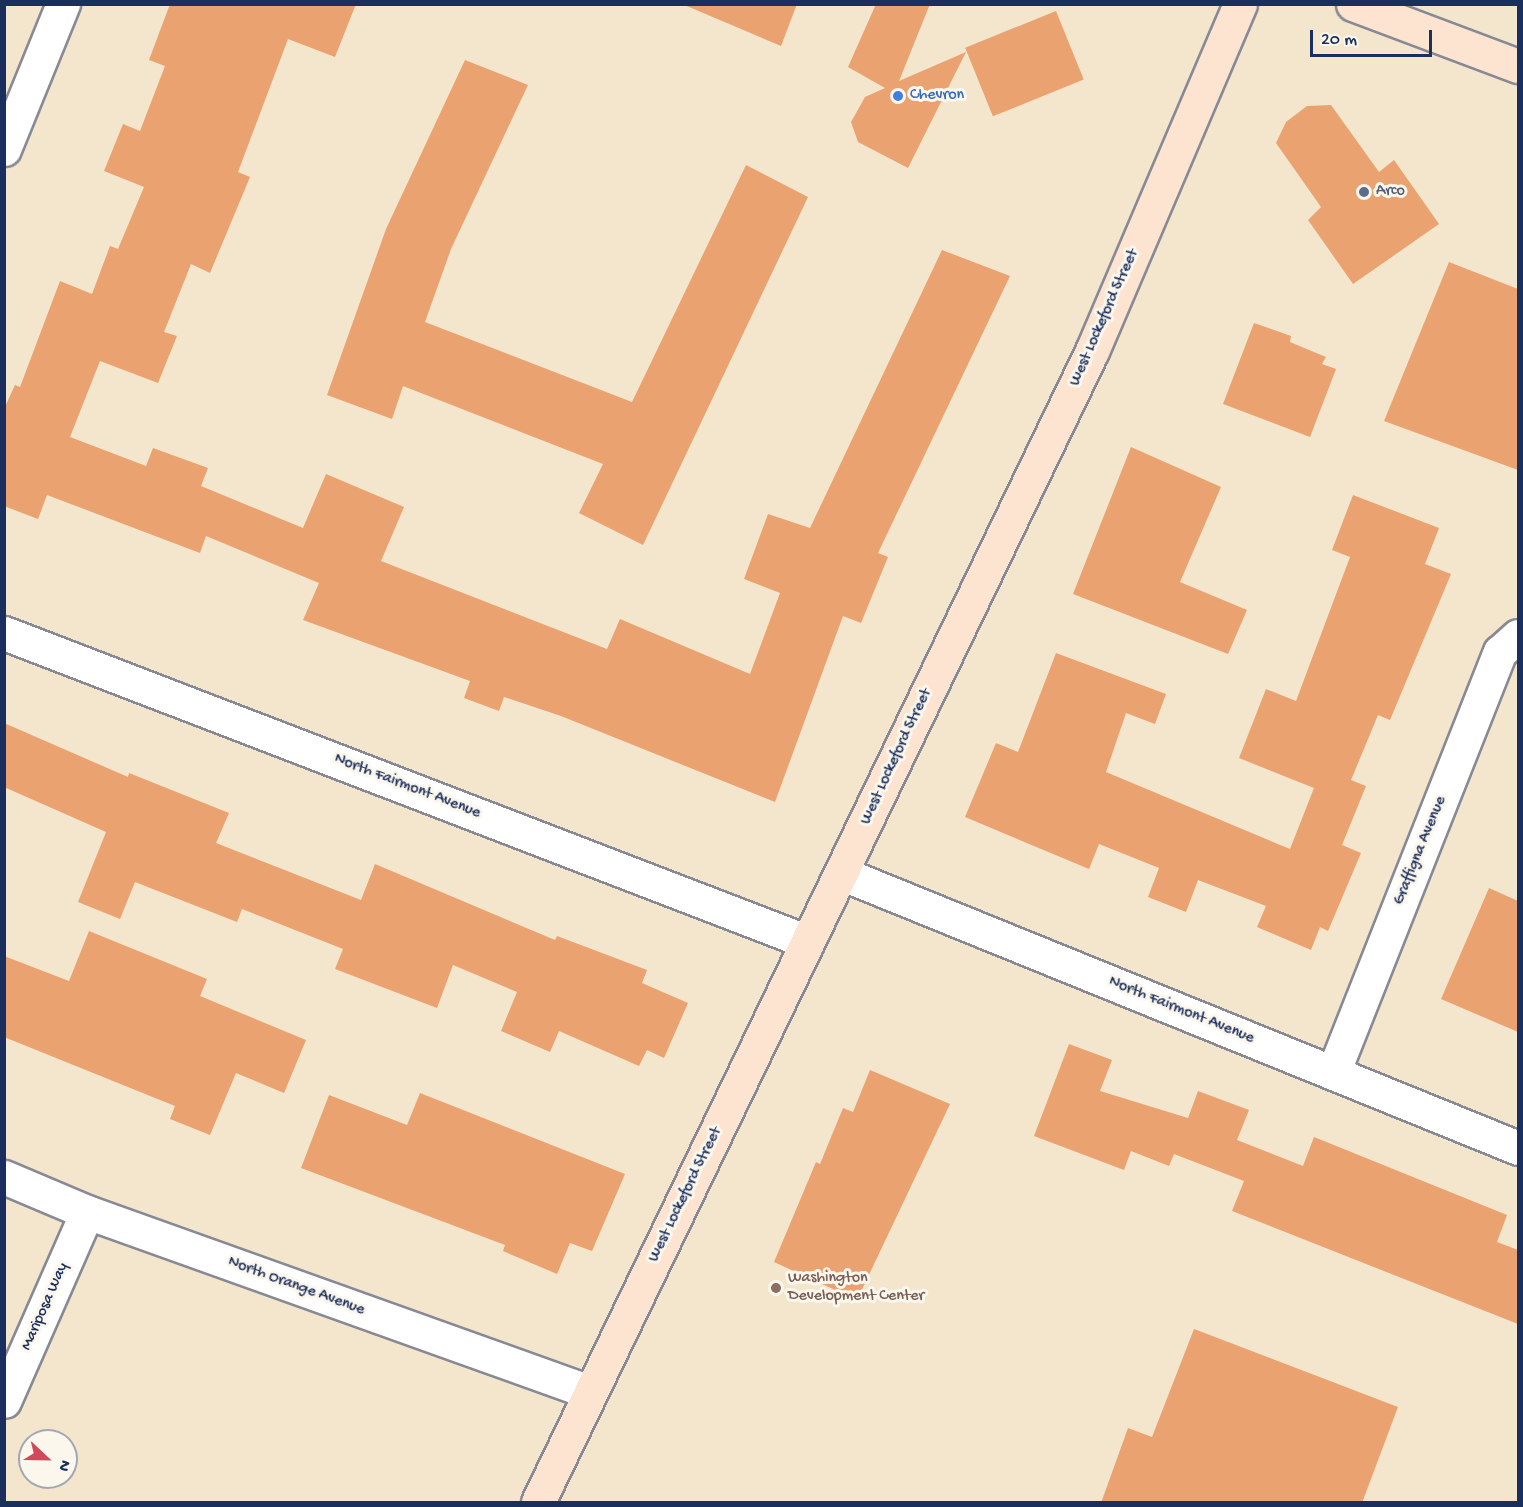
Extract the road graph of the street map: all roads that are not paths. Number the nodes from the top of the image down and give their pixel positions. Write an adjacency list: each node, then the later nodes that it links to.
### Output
1 (63, 4): 5 (street)
2 (1240, 4): 8 (street, West Lockeford Street)
3 (1353, 4): 4 (street)
4 (1518, 66)
5 (4, 149)
6 (4, 633): 9 (street, North Fairmont Avenue)
7 (1518, 636): 10 (street, Graffigna Avenue)
8 (843, 874): 9 (street, West Lockeford Street); 10 (street, North Fairmont Avenue)
9 (808, 942): 14 (street, West Lockeford Street)
10 (1333, 1073): 11 (street, North Fairmont Avenue)
11 (1518, 1148)
12 (4, 1177): 13 (street, North Orange Avenue)
13 (87, 1212): 14 (street, North Orange Avenue); 15 (street, Mariposa Way)
14 (590, 1392): 16 (street, West Lockeford Street)
15 (4, 1401)
16 (538, 1503)

